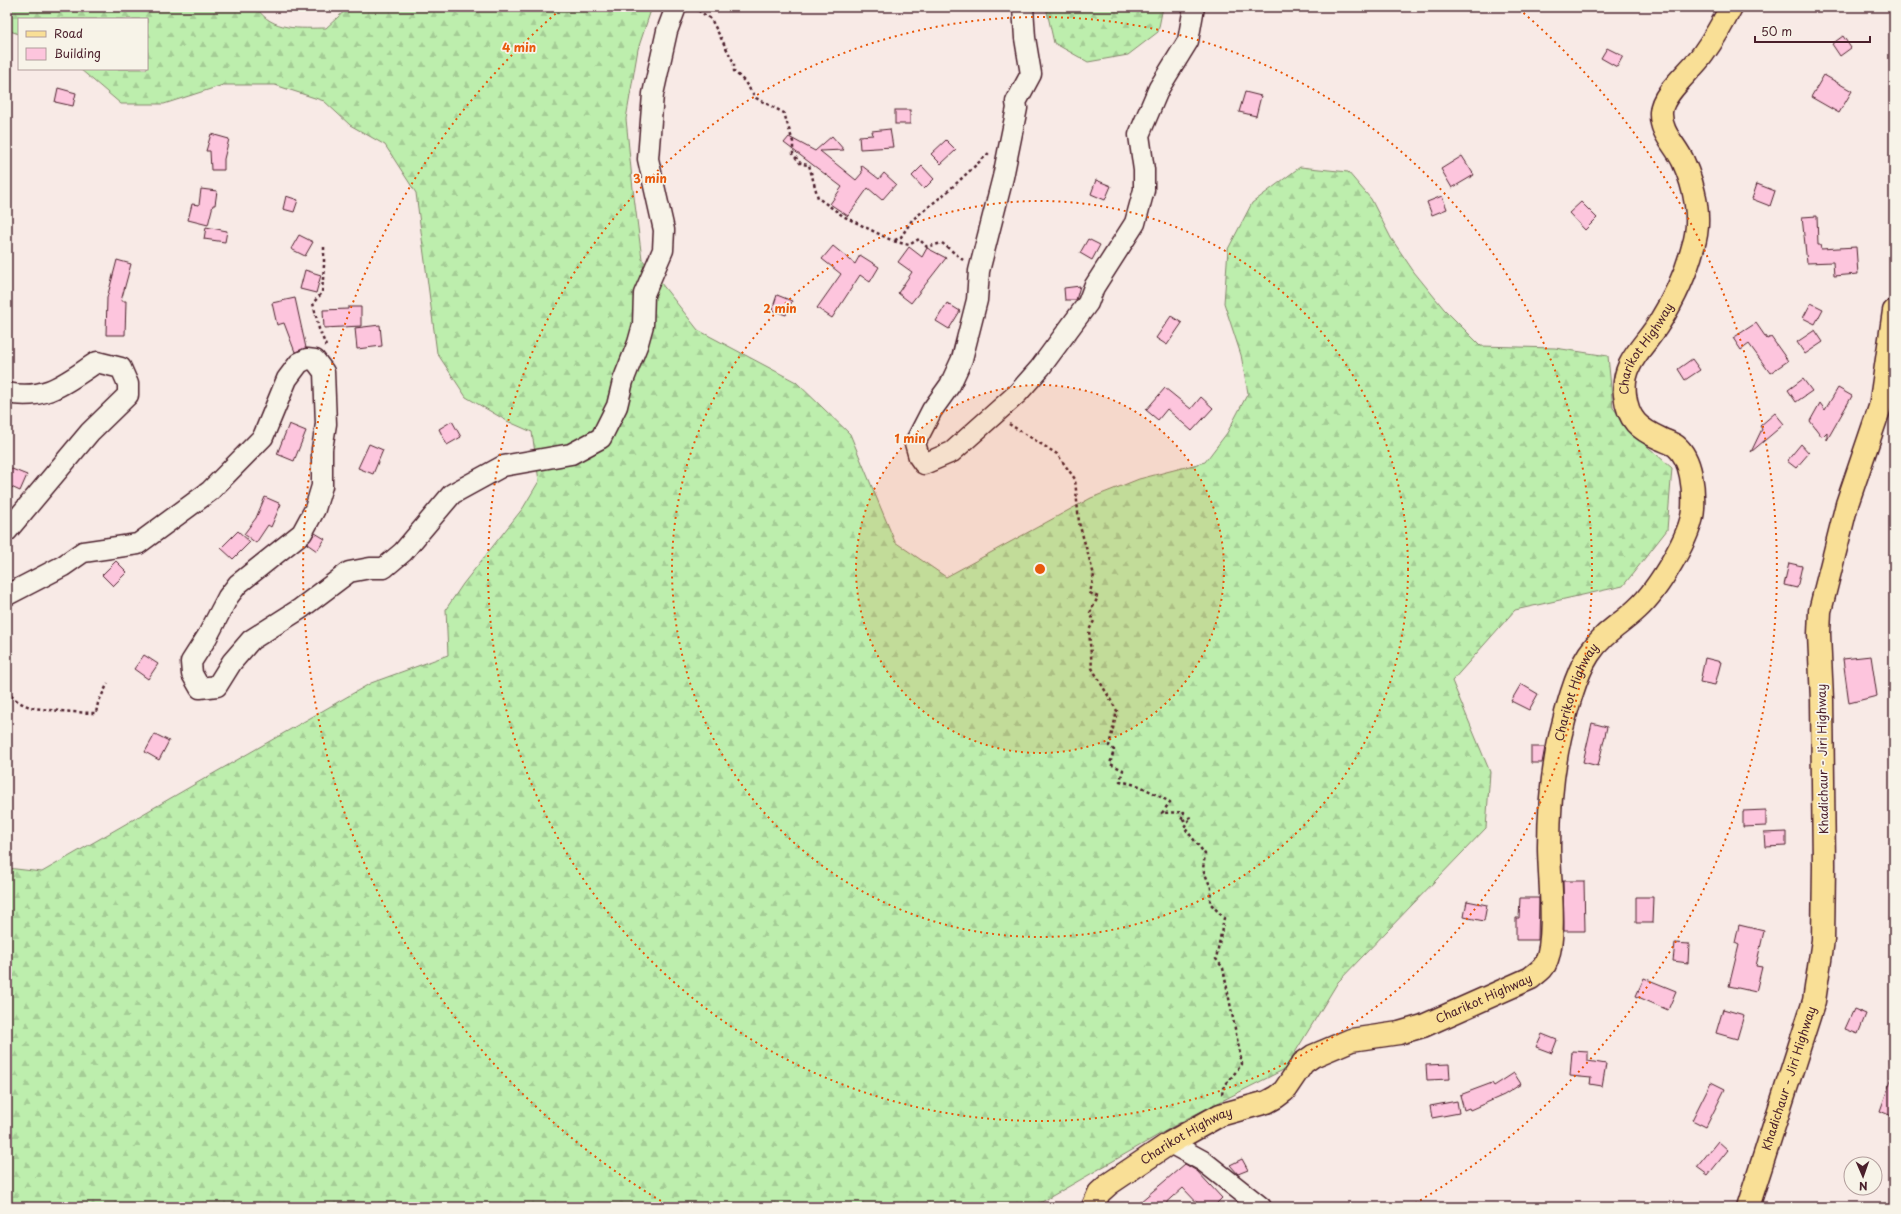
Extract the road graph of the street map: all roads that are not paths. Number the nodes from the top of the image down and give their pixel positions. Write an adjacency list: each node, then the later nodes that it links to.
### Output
1 (676, 7): 8 (street)
2 (1023, 7): 3 (street)
3 (1194, 7)
4 (1731, 7): 9 (main road, Charikot Highway)
5 (1894, 311): 12 (main road, Khadichaur - Jiri Highway)
6 (7, 393): 7 (street)
7 (7, 531)
8 (7, 595)
9 (1170, 1143): 10 (main road, Charikot Highway); 11 (street)
10 (1093, 1207)
11 (1260, 1207)
12 (1748, 1207)

